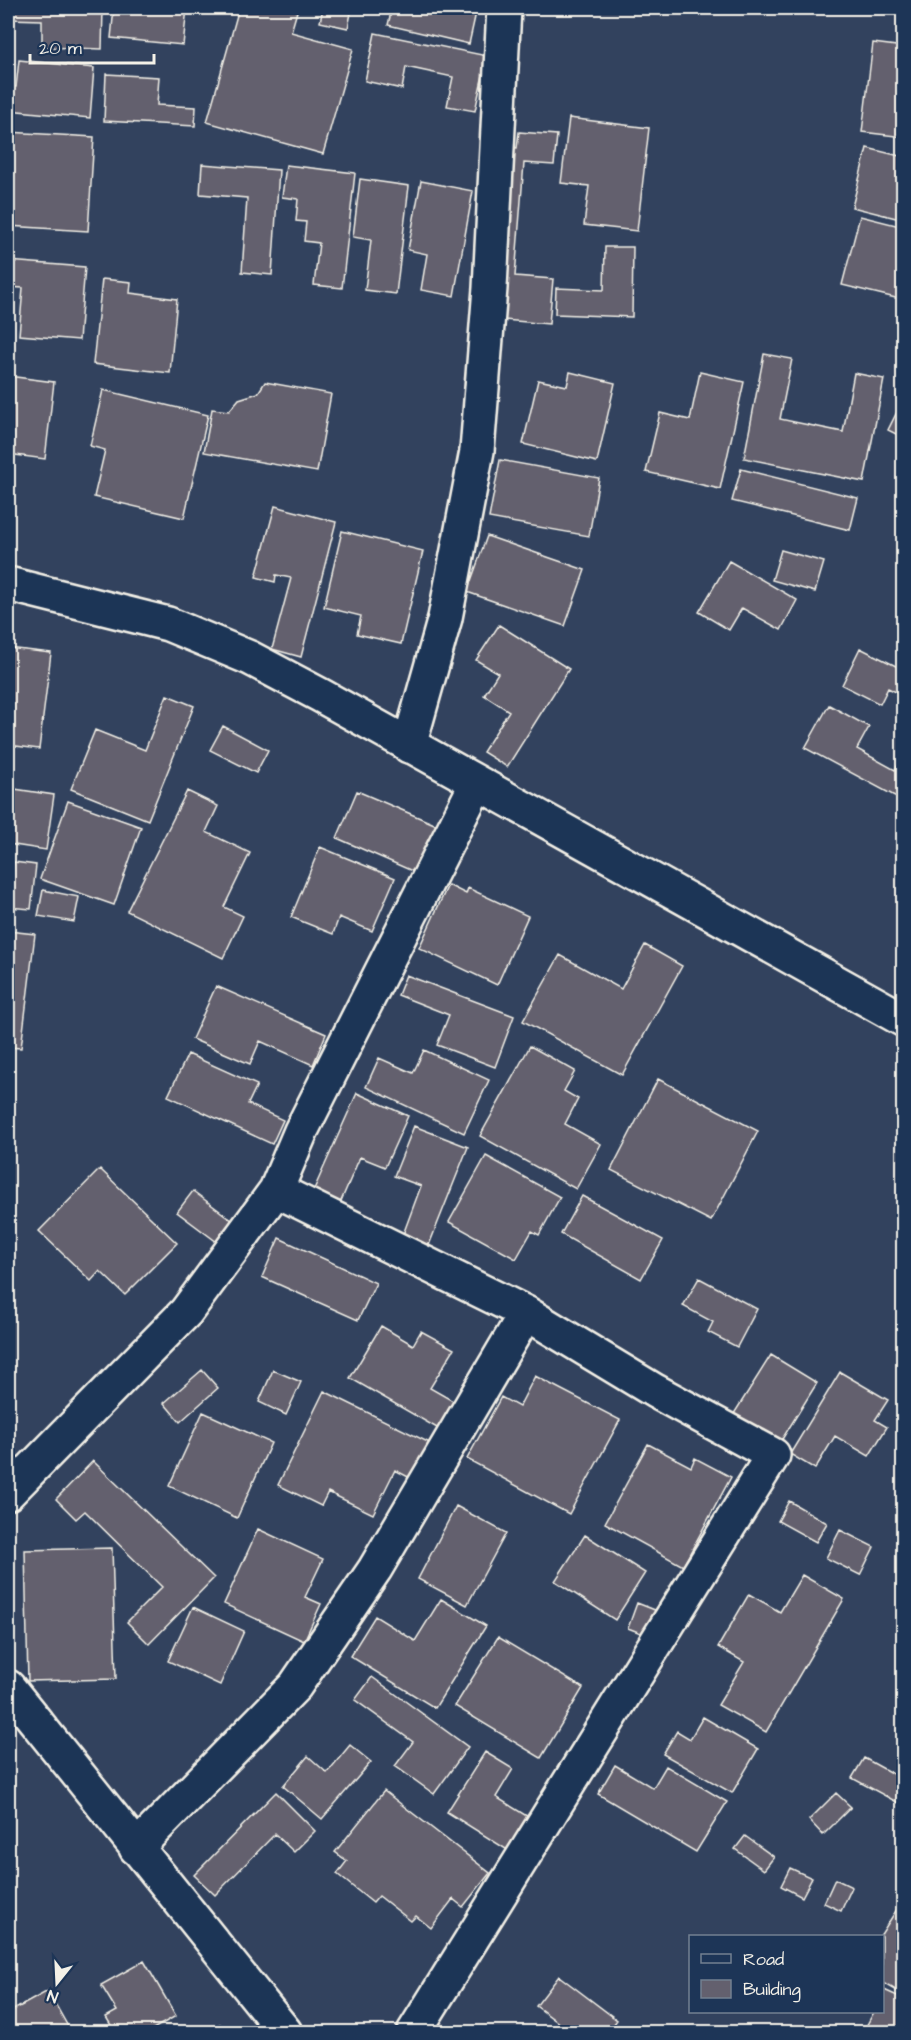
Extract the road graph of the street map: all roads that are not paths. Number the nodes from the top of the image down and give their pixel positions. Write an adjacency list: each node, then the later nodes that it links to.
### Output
1 (504, 8): 3 (street)
2 (8, 584): 3 (street)
3 (409, 746): 4 (street)
4 (477, 783): 5 (street); 6 (street)
5 (903, 1020)
6 (276, 1190): 7 (street); 8 (street)
7 (526, 1313): 10 (street); 12 (street)
8 (8, 1493)
9 (8, 1687): 10 (street)
10 (136, 1848): 11 (street)
11 (285, 2032)
12 (414, 2032)

